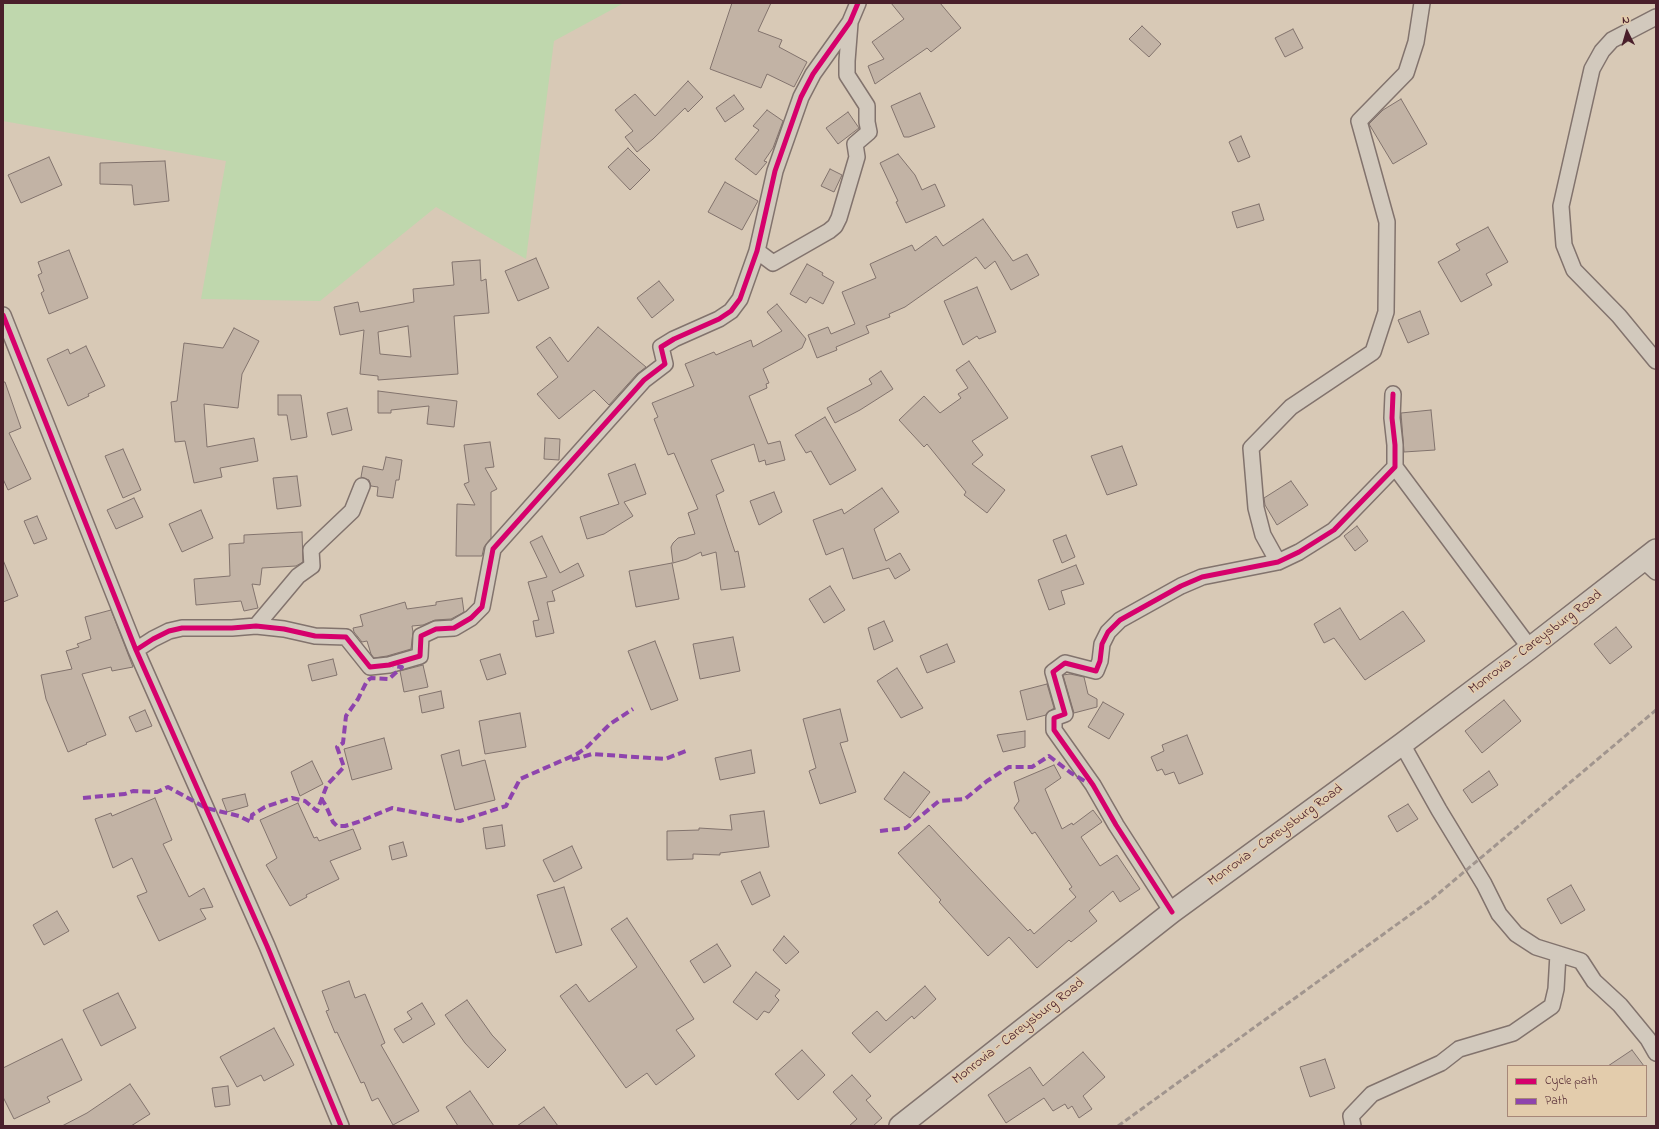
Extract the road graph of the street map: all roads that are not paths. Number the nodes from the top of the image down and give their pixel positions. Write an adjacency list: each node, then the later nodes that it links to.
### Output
1 (858, 3): 4 (street)
2 (1422, 3): 12 (street)
3 (1656, 17): 7 (street)
4 (850, 22): 5 (street); 5 (street)
5 (757, 250): 13 (street)
6 (4, 319): 15 (street)
7 (1656, 361)
8 (1393, 394): 9 (street)
9 (1395, 467): 12 (street); 14 (street)
10 (362, 486): 13 (street)
11 (1652, 561): 14 (main road, Monrovia - Careysburg Road)
12 (1278, 562): 17 (street)
13 (256, 626): 15 (street)
14 (1530, 648): 16 (main road, Monrovia - Careysburg Road)
15 (136, 650): 20 (street)
16 (1402, 744): 17 (main road, Monrovia - Careysburg Road); 18 (street)
17 (1172, 912): 21 (main road, Monrovia - Careysburg Road)
18 (1558, 954): 19 (street); 22 (street)
19 (1656, 1053)
20 (341, 1126)
21 (900, 1126)
22 (1353, 1126)

